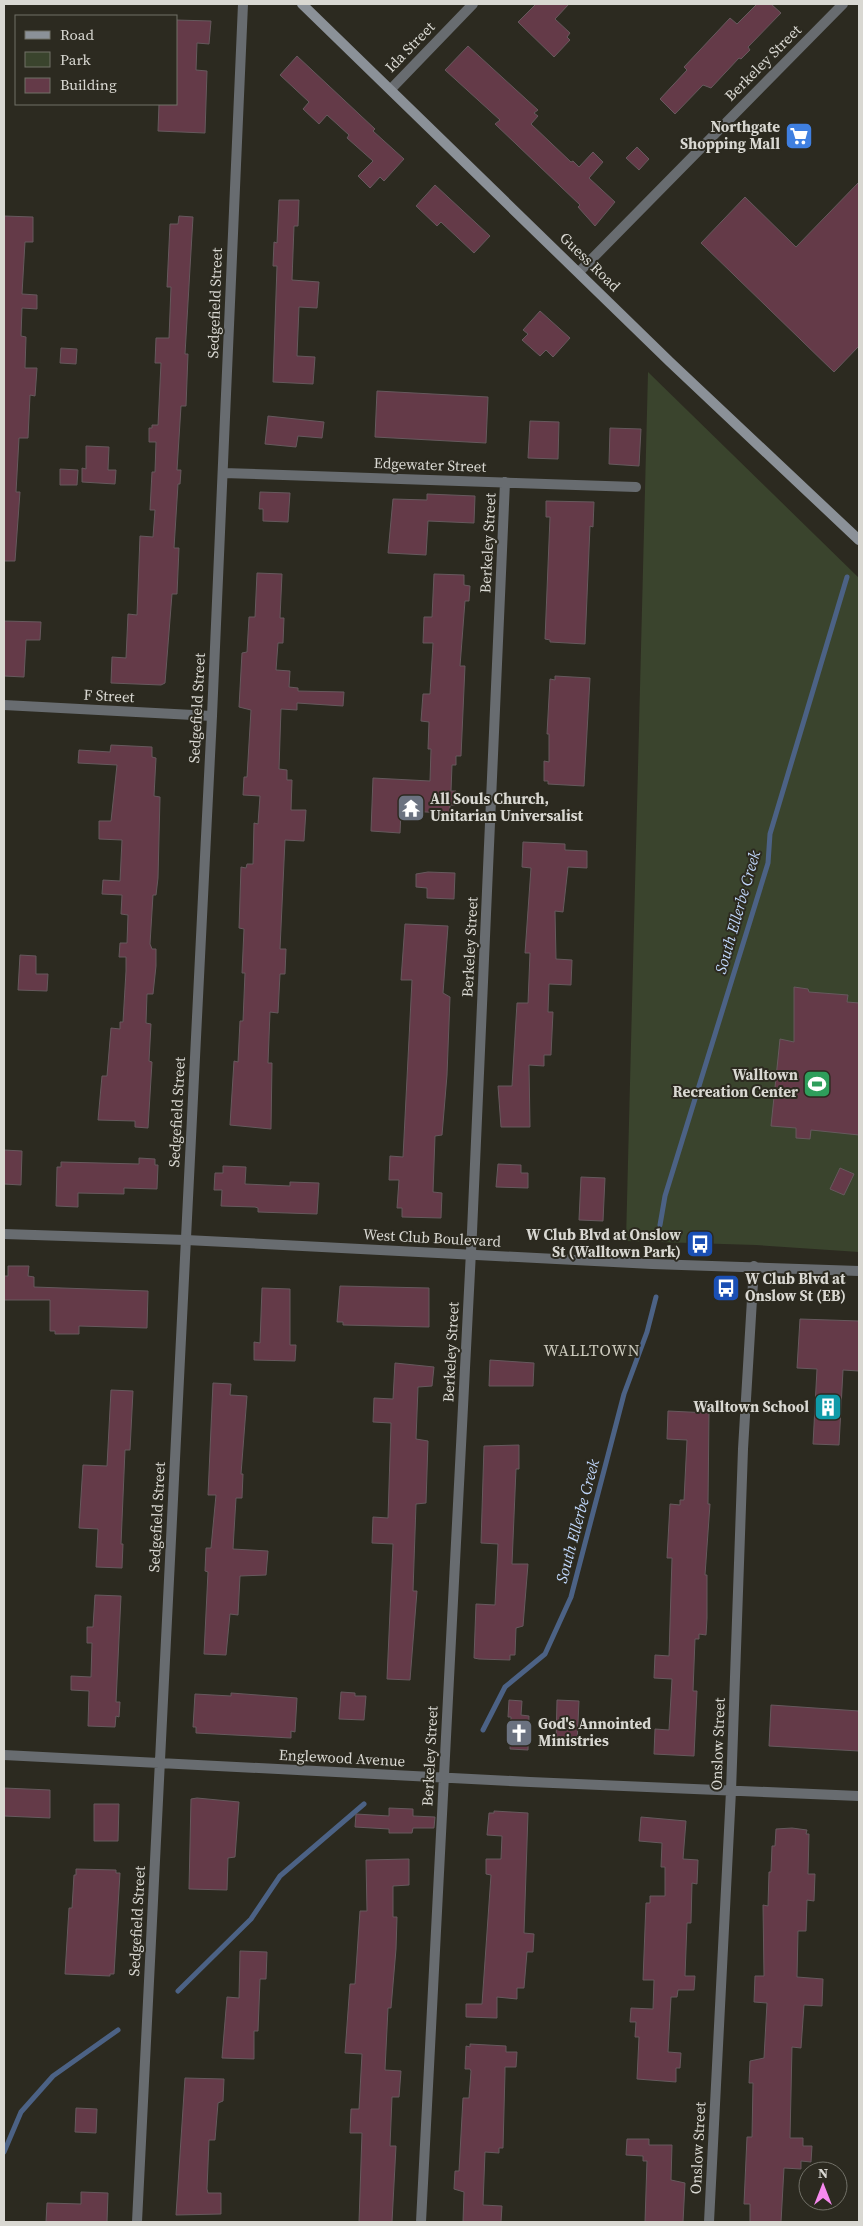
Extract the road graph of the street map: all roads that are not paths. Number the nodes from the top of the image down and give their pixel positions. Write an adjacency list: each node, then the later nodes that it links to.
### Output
1 (243, 4): 7 (street, Sedgefield Street)
2 (302, 4): 5 (main road, Guess Road)
3 (473, 4): 5 (street, Ida Street)
4 (843, 4): 6 (street, Berkeley Street)
5 (391, 90): 6 (main road, Guess Road)
6 (579, 272): 10 (main road, Guess Road)
7 (223, 473): 8 (street, Edgewater Street); 12 (street, Sedgefield Street)
8 (506, 482): 9 (street, Edgewater Street); 15 (street, Berkeley Street)
9 (636, 487)
10 (859, 540)
11 (4, 706): 12 (street, F Street)
12 (212, 716): 14 (street, Sedgefield Street)
13 (4, 1234): 14 (street, West Club Boulevard)
14 (186, 1240): 15 (street, West Club Boulevard); 19 (street, Sedgefield Street)
15 (471, 1255): 16 (street, West Club Boulevard); 20 (street, Berkeley Street)
16 (754, 1266): 17 (street, West Club Boulevard); 21 (street, Onslow Street)
17 (859, 1271)
18 (4, 1755): 19 (street, Englewood Avenue)
19 (159, 1763): 20 (street, Englewood Avenue); 23 (street, Sedgefield Street)
20 (444, 1778): 21 (street, Englewood Avenue); 24 (street, Berkeley Street)
21 (731, 1791): 22 (street, Englewood Avenue); 25 (street, Onslow Street)
22 (859, 1796)
23 (137, 2222)
24 (422, 2222)
25 (709, 2222)

